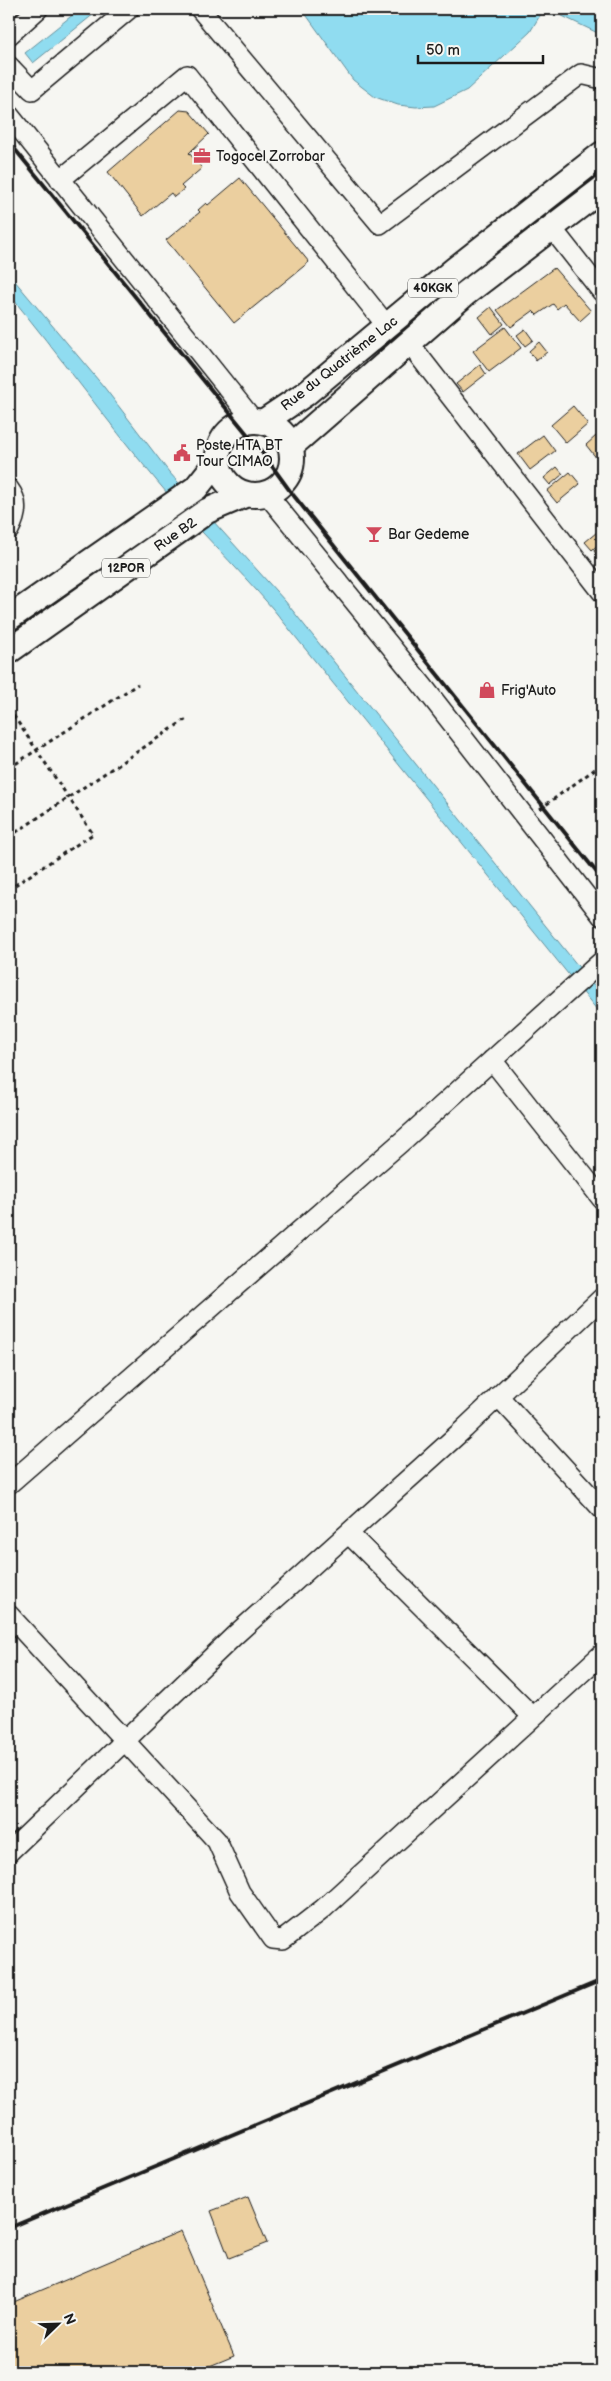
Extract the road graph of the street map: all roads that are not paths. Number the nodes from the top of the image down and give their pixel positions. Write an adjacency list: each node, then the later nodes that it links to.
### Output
1 (38, 9): 4 (street)
2 (129, 9): 5 (street)
3 (200, 9): 6 (street)
4 (9, 35)
5 (9, 66)
6 (602, 79)
7 (9, 115): 9 (street)
8 (602, 154): 13 (main road, Rue du Quatrième Lac / 40KGK)
9 (60, 180): 13 (street); 15 (street)
10 (602, 189): 11 (main road, Rue du Quatrième Lac / 40KGK)
11 (551, 228): 12 (street); 14 (main road, Rue du Quatrième Lac / 40KGK)
12 (602, 292)
13 (387, 326): 15 (main road, Rue du Quatrième Lac / 40KGK)
14 (409, 343): 16 (main road, Rue du Quatrième Lac / 40KGK); 21 (street)
15 (259, 422): 16 (main road); 17 (main road, 40KGK)
16 (290, 447): 19 (main road)
17 (218, 459): 19 (main road); 22 (main road, Rue B2 / 12POR)
18 (9, 489): 20 (street)
19 (256, 493): 23 (main road, Rue B2 / 12POR); 24 (street)
20 (9, 530)
21 (602, 592)
22 (9, 618)
23 (9, 651)
24 (602, 916)
25 (602, 960): 26 (street)
26 (492, 1060): 27 (street); 30 (street)
27 (602, 1199)
28 (602, 1298): 29 (street)
29 (498, 1396): 31 (street); 32 (street)
30 (9, 1484)
31 (602, 1509)
32 (349, 1534): 35 (street); 36 (street)
33 (9, 1615): 36 (street)
34 (602, 1654): 35 (street)
35 (533, 1717): 36 (street)
36 (124, 1742): 37 (street)
37 (9, 1852)

